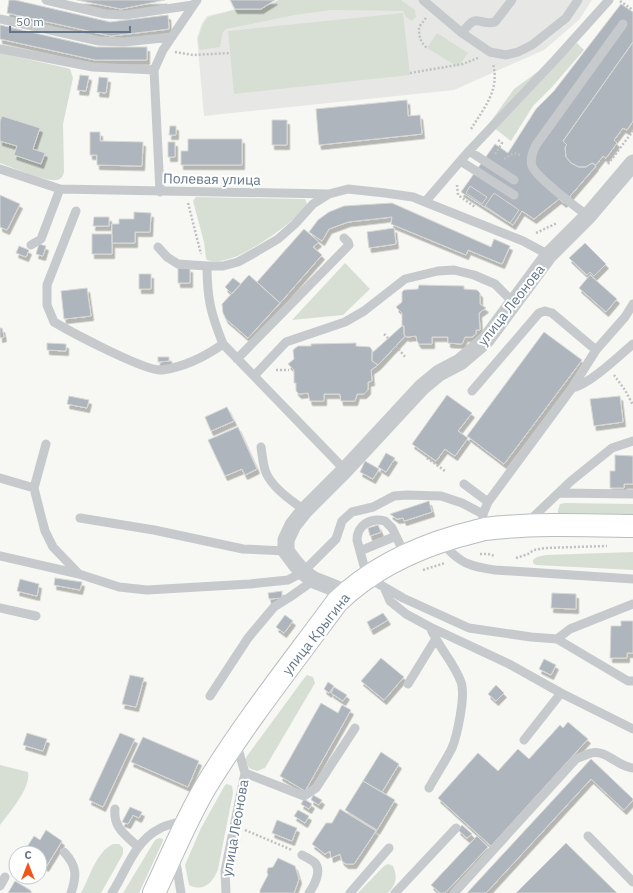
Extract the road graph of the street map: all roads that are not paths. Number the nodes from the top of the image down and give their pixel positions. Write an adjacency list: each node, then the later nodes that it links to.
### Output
1 (46, 0): 7 (lane)
2 (423, 0): 8 (lane)
3 (439, 0): 8 (lane)
4 (512, 0): 11 (lane)
5 (578, 0): 11 (lane)
6 (609, 0): 15 (lane)
7 (195, 2): 12 (lane)
8 (433, 8): 11 (lane)
9 (0, 19): 12 (lane)
10 (623, 24): 26 (lane)
11 (462, 33)
12 (172, 37): 14 (lane)
13 (0, 49): 14 (lane)
14 (154, 70): 21 (lane)
15 (470, 151): 16 (lane); 19 (lane)
16 (462, 162): 23 (lane); 24 (lane)
17 (633, 163): 26 (street, улица Леонова)
18 (0, 169): 20 (lane, Полевая улица)
19 (514, 180)
20 (60, 190): 21 (lane, Полевая улица); 28 (lane)
21 (160, 192): 22 (lane, Полевая улица)
22 (329, 194): 24 (lane, Полевая улица); 31 (lane)
23 (514, 194)
24 (425, 202): 30 (lane, Полевая улица)
25 (76, 211): 34 (lane)
26 (588, 216): 30 (street, улица Леонова)
27 (344, 238): 37 (lane)
28 (31, 245)
29 (158, 247): 31 (lane)
30 (549, 255): 32 (street, улица Леонова)
31 (205, 266): 34 (lane)
32 (514, 302): 38 (lane); 44 (street, улица Леонова)
33 (633, 304): 36 (lane)
34 (223, 344): 37 (lane)
35 (633, 344): 39 (lane)
36 (596, 350): 39 (lane); 40 (lane)
37 (237, 359): 38 (lane)
38 (254, 376): 44 (lane)
39 (572, 388): 50 (lane)
40 (472, 391)
41 (633, 441): 48 (lane)
42 (46, 444): 47 (lane)
43 (261, 447): 51 (lane)
44 (345, 470): 51 (street, улица Леонова)
45 (0, 478): 47 (lane)
46 (464, 484): 50 (lane)
47 (34, 488): 61 (lane)
48 (560, 493): 49 (lane); 54 (lane)
49 (633, 494)
50 (488, 502): 53 (lane)
51 (305, 510): 58 (street, улица Леонова)
52 (80, 518): 58 (lane)
53 (483, 522): 54 (main road, улица Крыгина); 56 (main road, улица Крыгина); 62 (lane)
54 (524, 525): 55 (main road, улица Крыгина)
55 (633, 526)
56 (440, 541): 57 (main road, улица Крыгина); 63 (lane)
57 (401, 545): 59 (lane); 59 (lane); 64 (main road, улица Крыгина)
58 (286, 551): 62 (street)
59 (360, 551): 64 (lane)
60 (0, 556): 61 (lane)
61 (79, 574): 62 (lane)
62 (309, 576): 65 (street); 75 (lane)
63 (633, 580)
64 (376, 582): 65 (main road, улица Крыгина); 69 (lane); 71 (lane)
65 (347, 592): 79 (main road, улица Крыгина)
66 (633, 604): 71 (lane)
67 (0, 608): 68 (lane)
68 (36, 616)
69 (430, 627): 70 (lane); 74 (lane)
70 (435, 640): 73 (lane); 82 (lane)
71 (556, 640): 72 (lane)
72 (633, 682)
73 (408, 684)
74 (561, 693): 77 (lane); 78 (lane)
75 (210, 696)
76 (355, 728): 81 (lane)
77 (633, 729)
78 (524, 740)
79 (235, 741): 81 (lane, улица Леонова); 84 (main road, улица Крыгина)
80 (633, 768): 103 (lane)
81 (245, 774): 99 (lane, улица Леонова)
82 (429, 788)
83 (115, 809): 87 (lane)
84 (189, 819): 87 (lane); 90 (main road, улица Крыгина)
85 (456, 828): 102 (lane)
86 (588, 836): 93 (lane)
87 (138, 847): 96 (lane)
88 (390, 848): 101 (lane)
89 (64, 852): 95 (lane)
90 (172, 855): 97 (main road, улица Крыгина); 98 (lane)
91 (302, 855): 100 (lane)
92 (5, 877): 94 (lane)
93 (633, 882)
94 (0, 886)
95 (71, 893)
96 (112, 893)
97 (154, 893)
98 (181, 893)
99 (226, 893)
100 (309, 893)
101 (350, 893)
102 (395, 893)
103 (454, 893)

